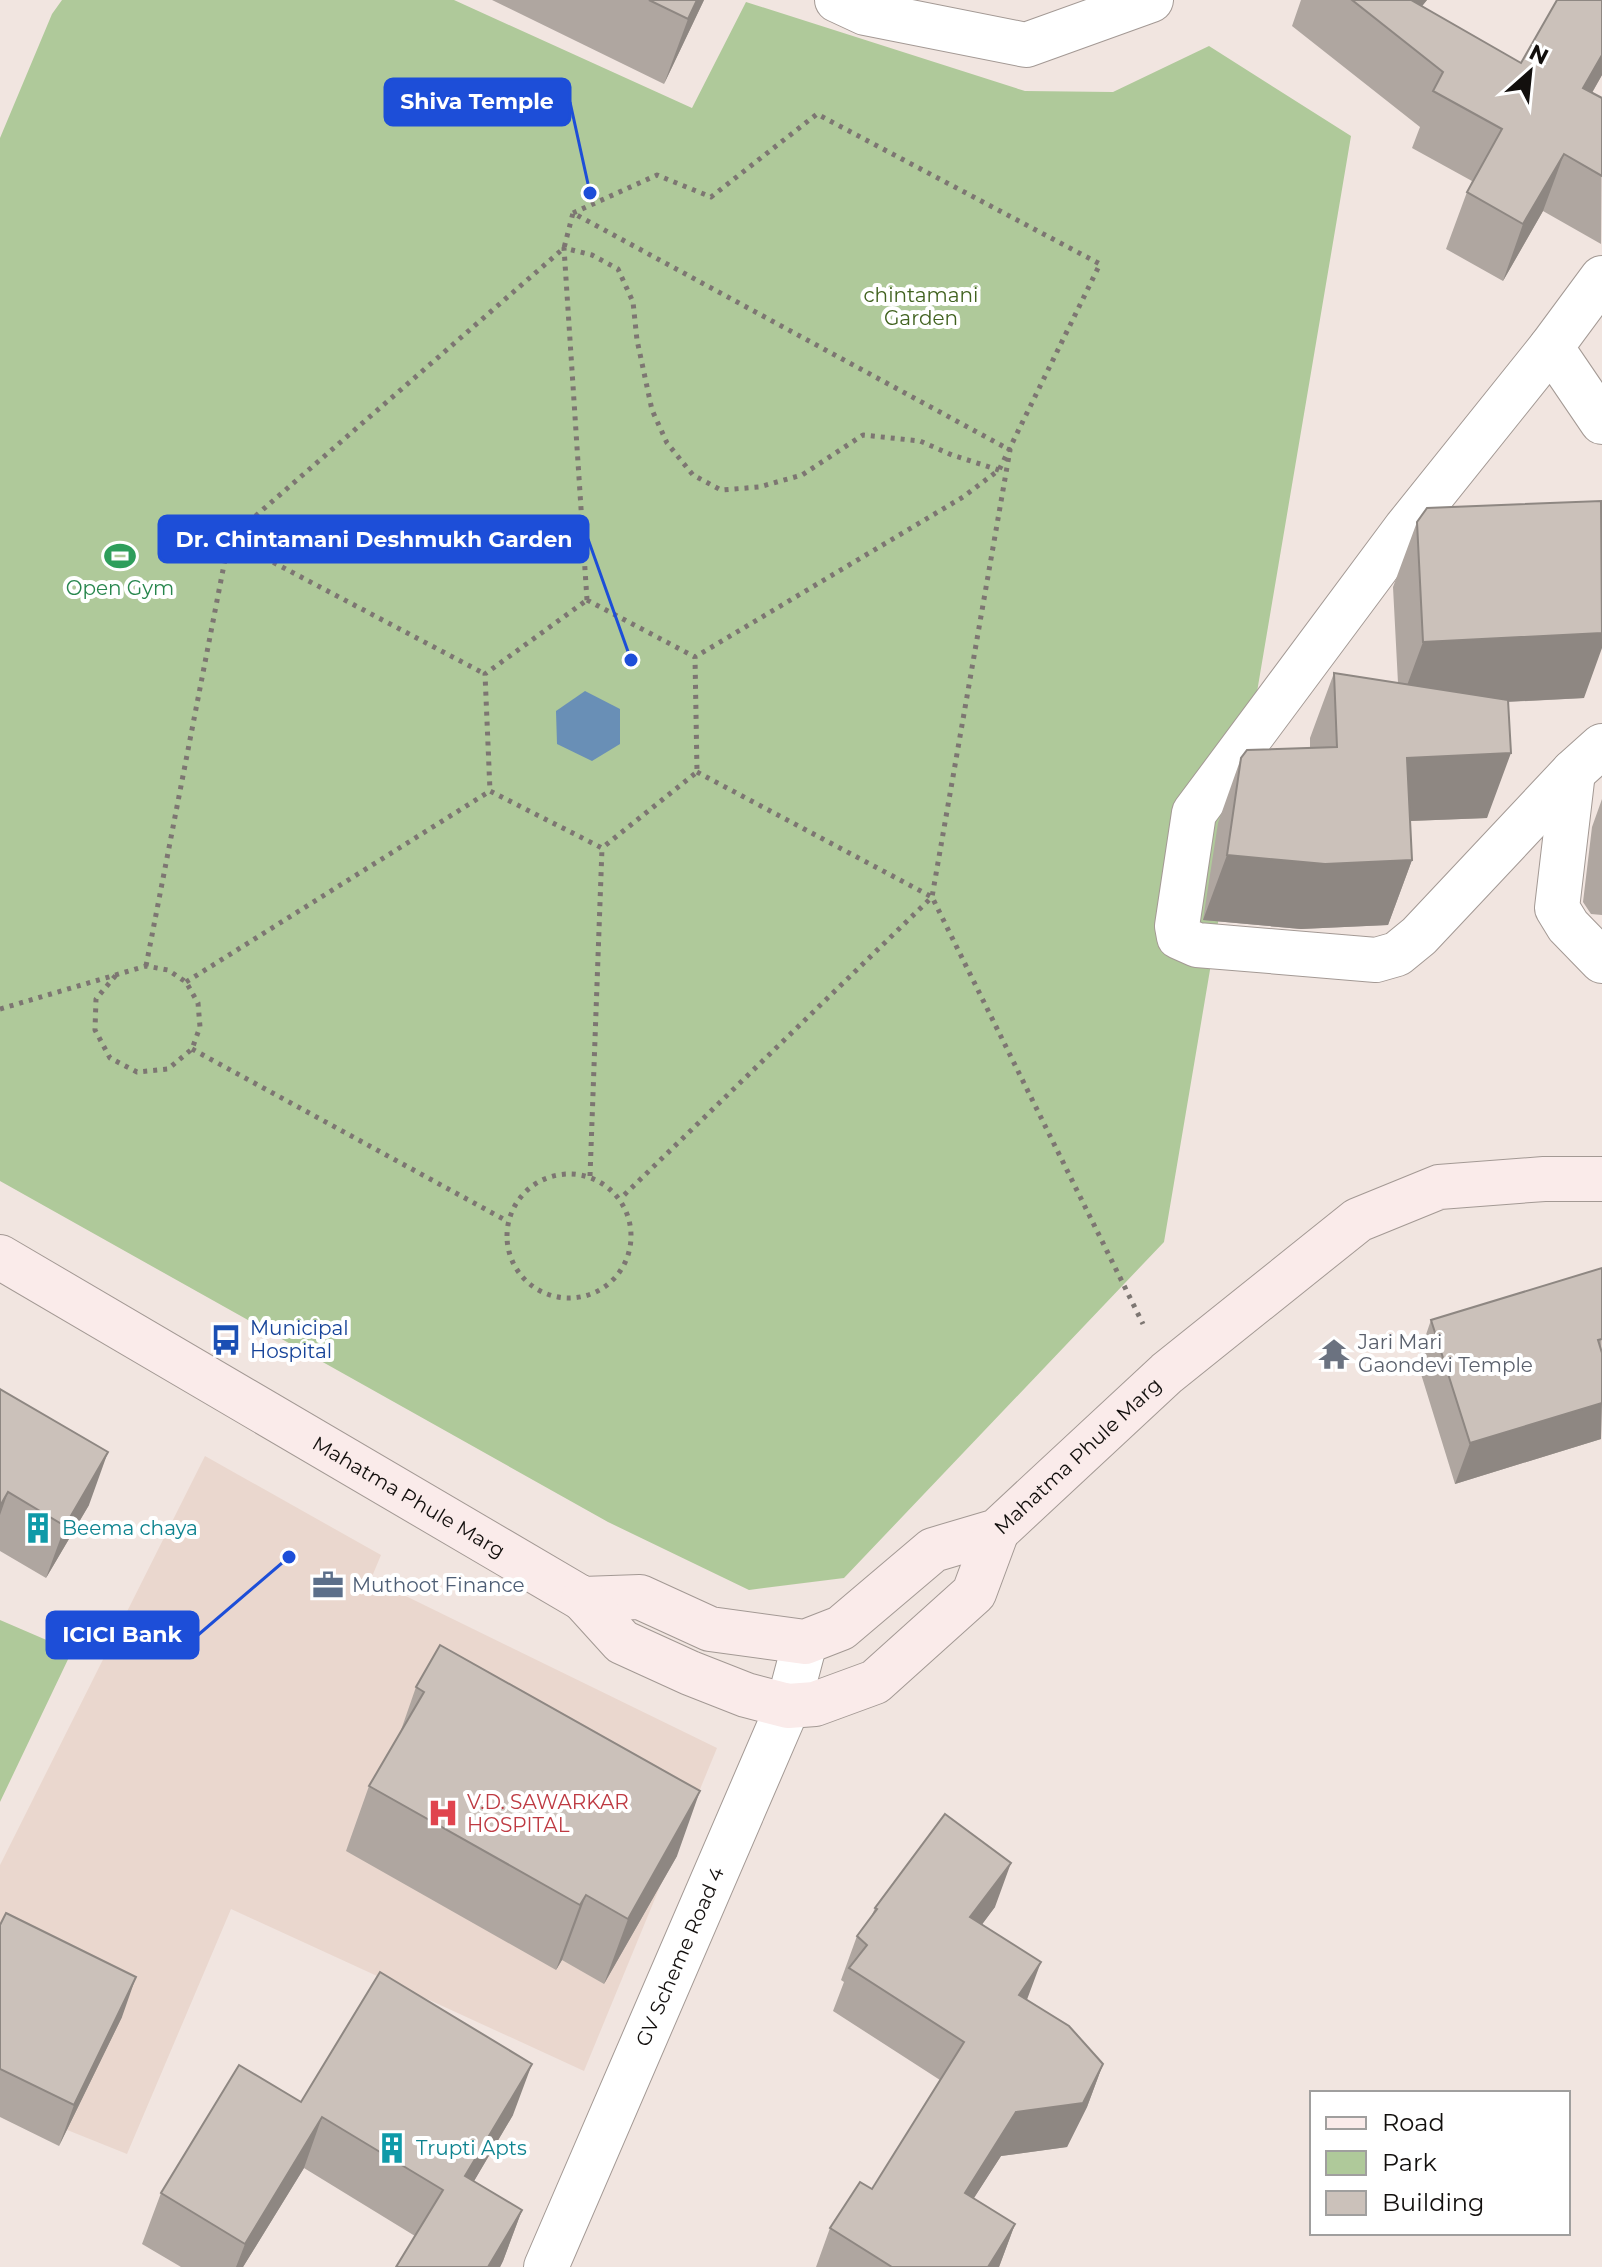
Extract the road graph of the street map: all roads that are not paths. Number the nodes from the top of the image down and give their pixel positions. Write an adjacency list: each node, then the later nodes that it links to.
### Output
1 (837, 0): 2 (street)
2 (1151, 0)
3 (1602, 278): 4 (street)
4 (1551, 347): 5 (street); 6 (street)
5 (1602, 422)
6 (1588, 759): 7 (street)
7 (1602, 961)
8 (1602, 1179): 10 (street, Mahatma Phule Marg)
9 (0, 1257): 11 (street, Mahatma Phule Marg)
10 (997, 1531): 13 (street, Mahatma Phule Marg); 15 (street)
11 (583, 1599): 12 (street, Mahatma Phule Marg); 14 (street)
12 (710, 1629): 13 (street, Mahatma Phule Marg); 14 (street)
13 (805, 1642): 15 (street, GV Scheme Road 4)
14 (690, 1673): 15 (street)
15 (788, 1706): 16 (street, GV Scheme Road 4)
16 (546, 2267)

